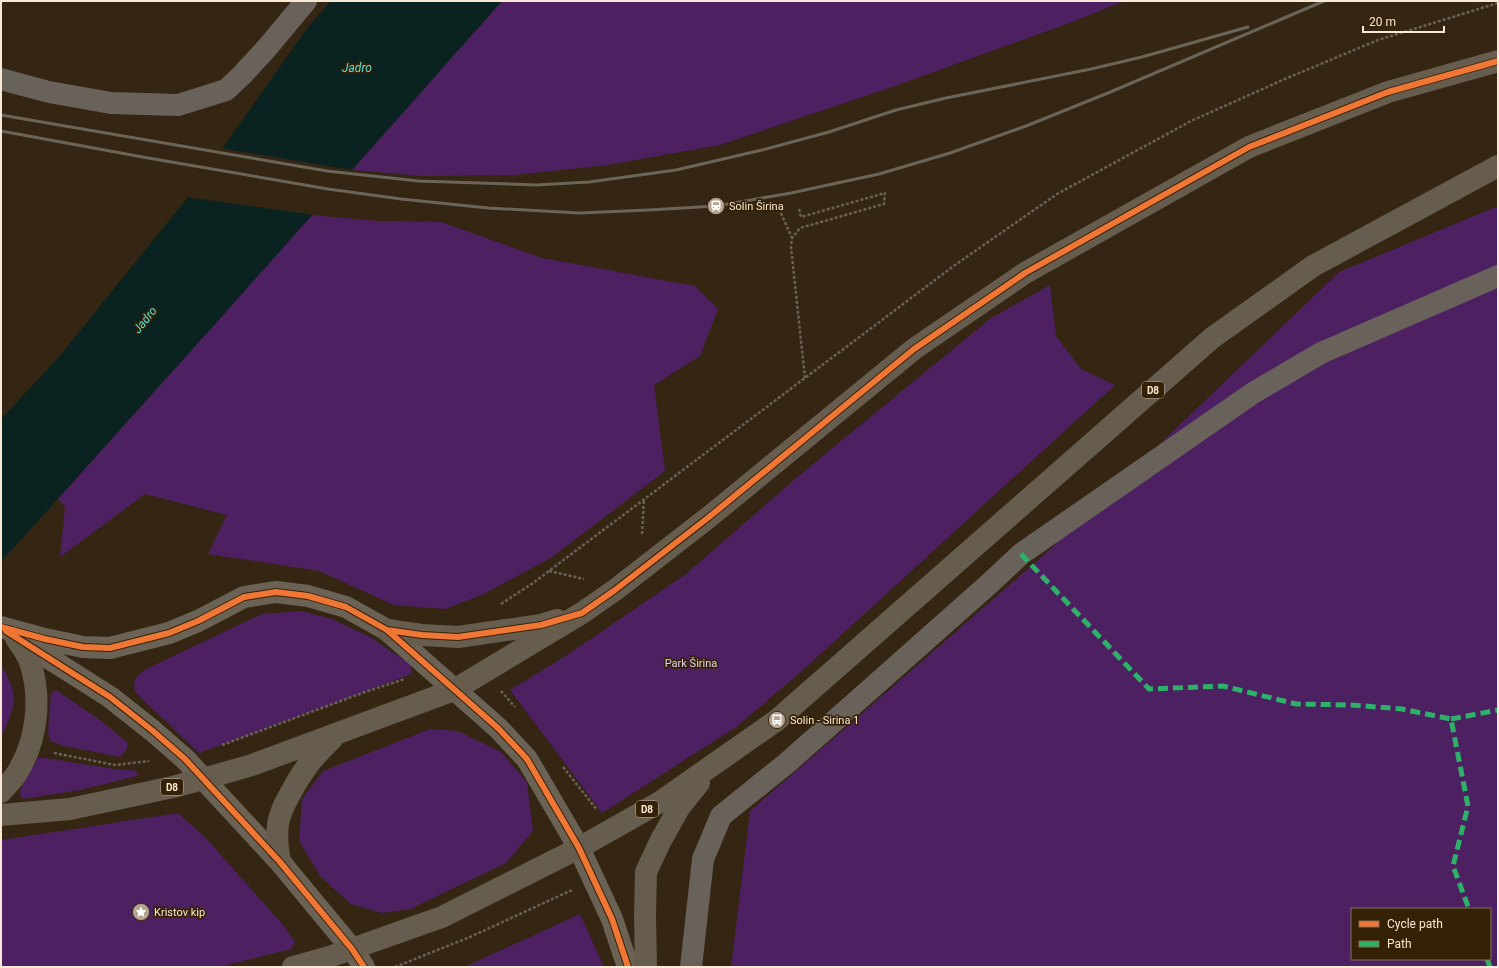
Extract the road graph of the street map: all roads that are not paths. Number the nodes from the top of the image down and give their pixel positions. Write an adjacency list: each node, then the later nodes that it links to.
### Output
1 (306, 1): 3 (street)
2 (1498, 61): 6 (highway, D8)
3 (1, 79)
4 (1498, 166): 11 (highway, D8)
5 (1498, 276): 21 (street)
6 (582, 613): 7 (highway); 9 (highway, D8)
7 (387, 630): 8 (main road); 9 (main road)
8 (6, 631): 12 (main road); 13 (highway)
9 (454, 690): 10 (highway, D8); 15 (main road)
10 (337, 734): 12 (highway, D8); 16 (highway)
11 (713, 766): 15 (highway, D8); 20 (highway)
12 (203, 779): 14 (highway, D8); 16 (main road)
13 (1, 792)
14 (1, 815)
15 (579, 848): 17 (highway, D8); 19 (main road)
16 (280, 862): 17 (main road)
17 (358, 958): 18 (highway, D8)
18 (293, 967)
19 (628, 967)
20 (646, 967)
21 (691, 967)

